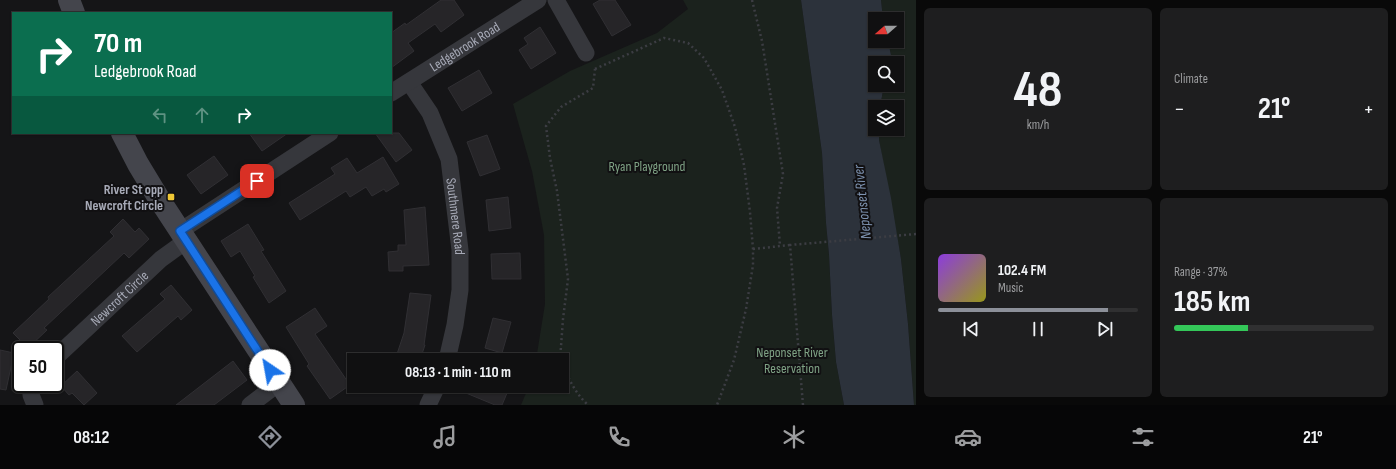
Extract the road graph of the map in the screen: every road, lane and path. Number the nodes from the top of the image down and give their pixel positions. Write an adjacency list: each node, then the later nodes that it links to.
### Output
1 (69, 0): 5 (main road)
2 (538, 0): 7 (street, Ledgebrook Road)
3 (556, 0): 6 (street)
4 (752, 0): 14 (path)
5 (74, 12)
6 (586, 53)
7 (409, 82): 8 (street, Ledgebrook Road); 17 (street, Southmere Road)
8 (392, 92)
9 (123, 134): 12 (main road)
10 (329, 134): 12 (street)
11 (916, 234): 13 (path)
12 (183, 236): 16 (street, Newcroft Circle); 20 (main road)
13 (790, 245): 14 (path); 29 (path)
14 (780, 246): 15 (path)
15 (753, 249): 18 (path); 28 (path)
16 (64, 350)
17 (449, 353)
18 (560, 353)
19 (569, 379): 27 (path)
20 (279, 382): 24 (street); 25 (main road)
21 (31, 393): 23 (street)
22 (434, 393): 26 (street)
23 (35, 405)
24 (250, 405)
25 (294, 405)
26 (428, 405)
27 (588, 405)
28 (717, 405)
29 (803, 405)

